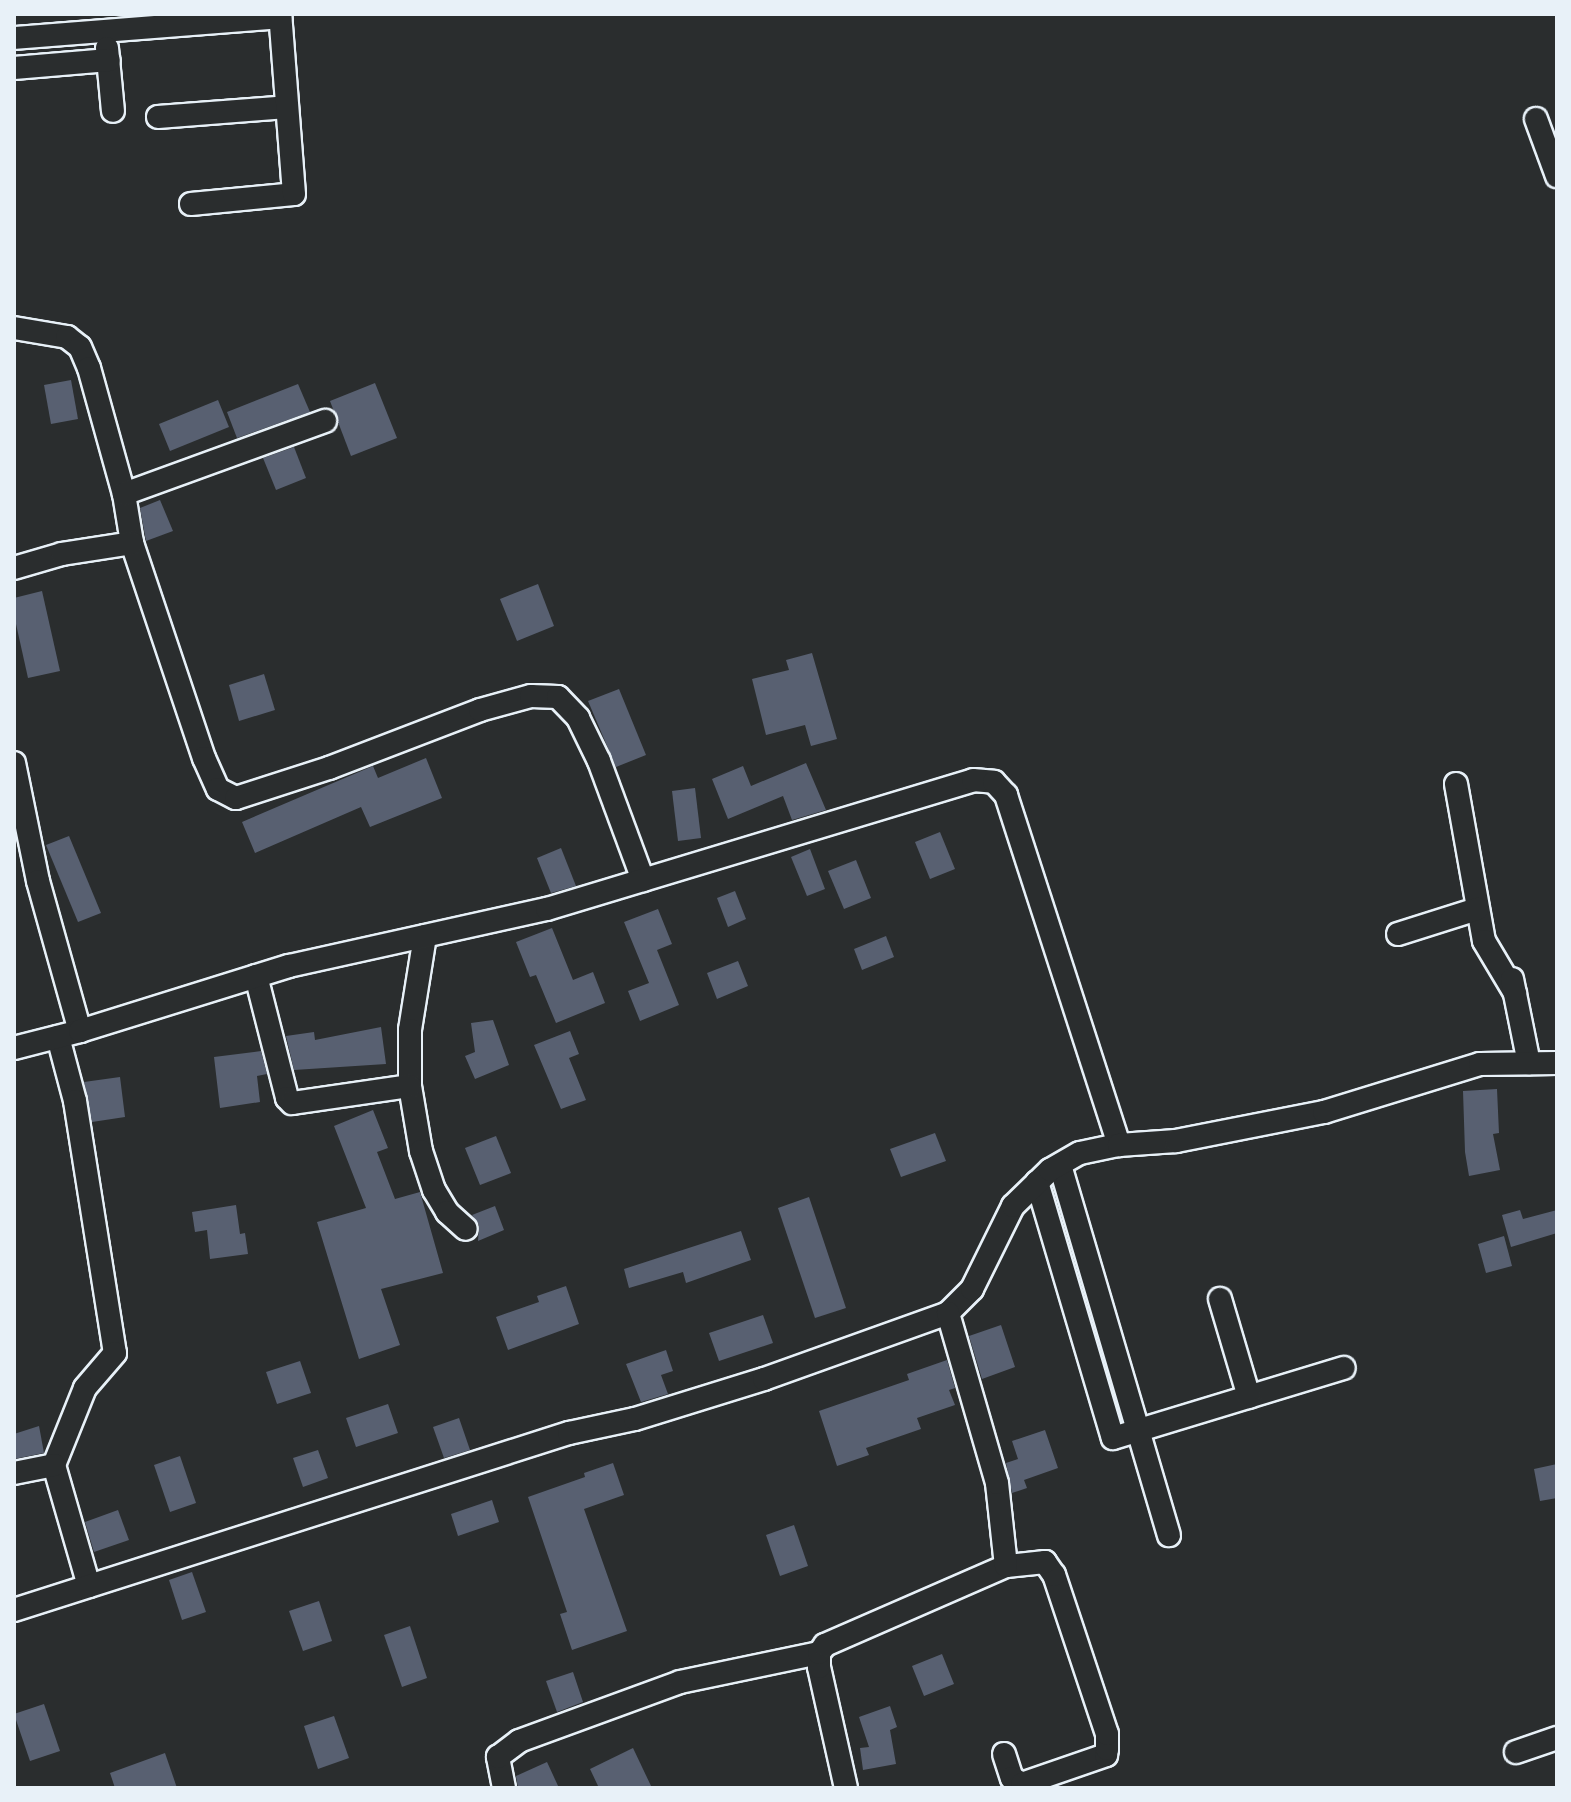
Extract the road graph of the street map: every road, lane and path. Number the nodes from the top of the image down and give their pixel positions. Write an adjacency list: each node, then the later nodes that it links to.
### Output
1 (280, 16): 2 (street); 6 (street)
2 (106, 31): 3 (street); 4 (street)
3 (14, 38)
4 (109, 60): 5 (street); 7 (street)
5 (14, 68)
6 (287, 107): 8 (street); 11 (street)
7 (113, 111)
8 (158, 117)
9 (1536, 119): 10 (street)
10 (1557, 176)
11 (191, 204)
12 (14, 328): 14 (street)
13 (325, 421): 14 (street)
14 (124, 494): 15 (street)
15 (132, 543): 16 (street); 19 (street)
16 (14, 568)
17 (14, 763): 26 (street)
18 (1456, 784): 20 (street)
19 (643, 880): 22 (street); 32 (street)
20 (1477, 909): 21 (street); 25 (street)
21 (1398, 934)
22 (425, 936): 24 (street); 31 (street)
23 (1509, 966): 25 (street)
24 (256, 976): 26 (street); 31 (street)
25 (1515, 993): 29 (street)
26 (80, 1031): 27 (street)
27 (58, 1037): 28 (street); 41 (street)
28 (14, 1048)
29 (1529, 1063): 30 (street); 32 (street)
30 (1557, 1063)
31 (410, 1086): 35 (street)
32 (1119, 1145): 33 (street)
33 (1060, 1165): 34 (street); 40 (street)
34 (1037, 1182): 37 (street); 40 (street)
35 (466, 1229)
36 (1220, 1299): 39 (street)
37 (948, 1313): 44 (street); 45 (street)
38 (1344, 1368): 39 (street)
39 (1249, 1397): 40 (street)
40 (1138, 1430): 43 (street)
41 (54, 1465): 42 (street); 45 (street)
42 (14, 1473)
43 (1169, 1535)
44 (1006, 1566): 47 (street); 50 (street)
45 (89, 1586): 46 (street)
46 (14, 1610)
47 (819, 1653): 51 (street); 52 (street)
48 (1557, 1738): 49 (street)
49 (1516, 1752)
50 (1004, 1754)
51 (504, 1788)
52 (846, 1788)

